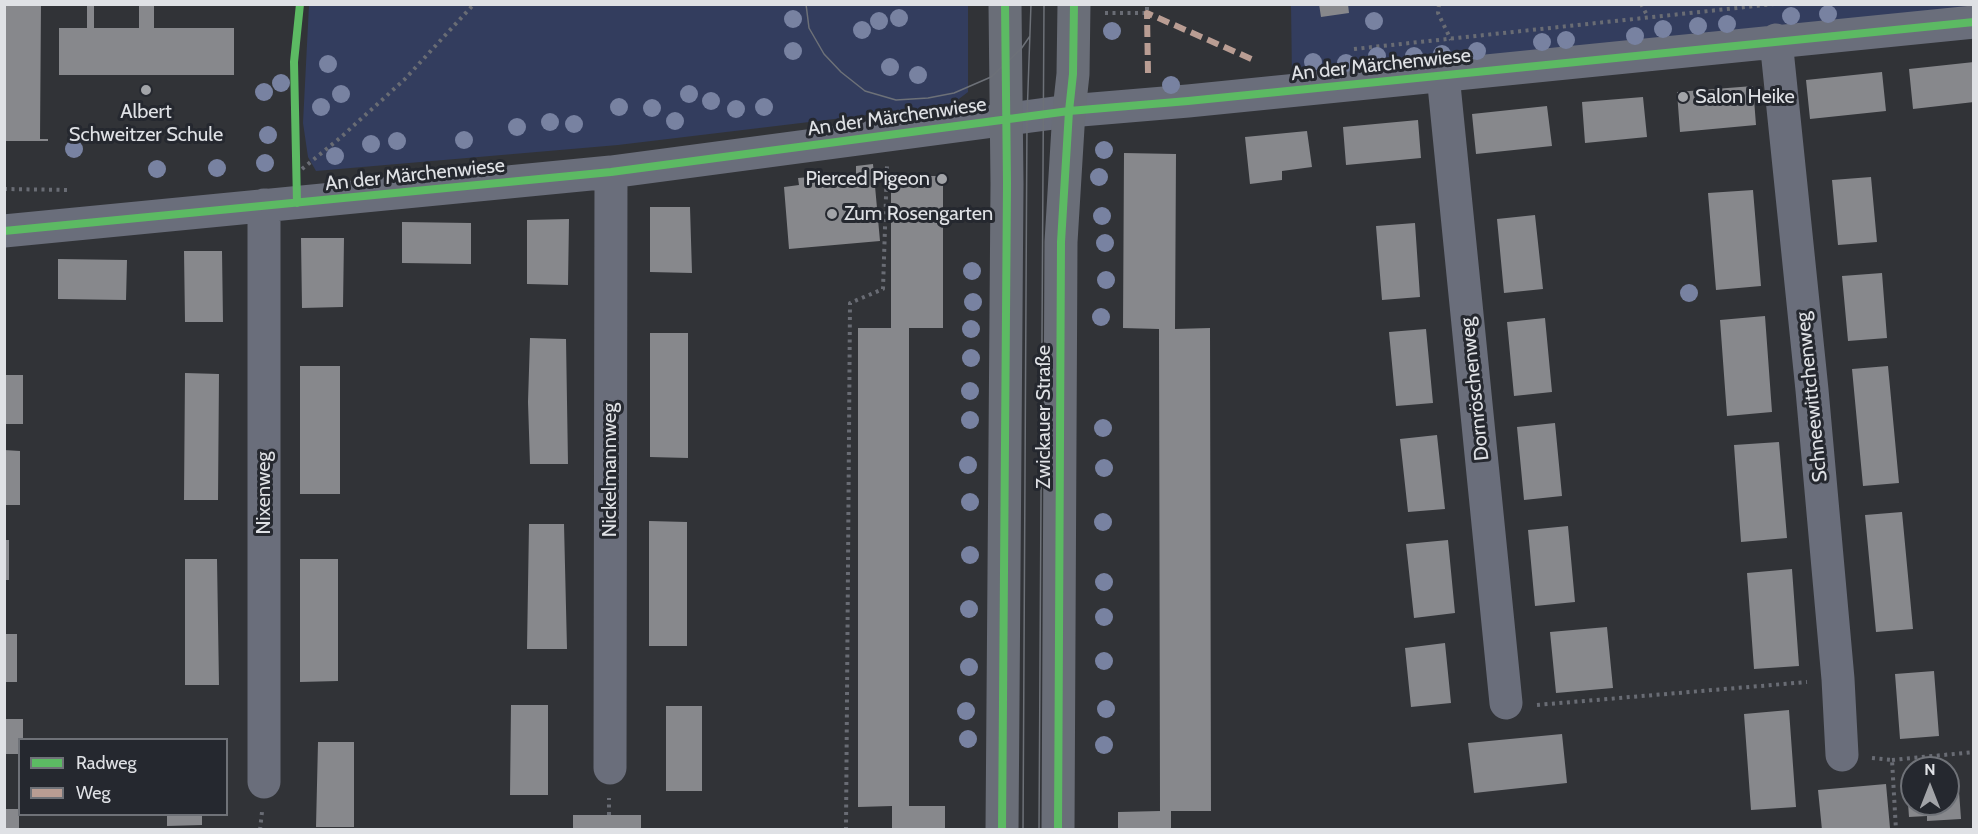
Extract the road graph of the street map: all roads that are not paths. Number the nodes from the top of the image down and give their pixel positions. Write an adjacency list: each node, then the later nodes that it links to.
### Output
1 (1005, 4): 7 (main road, Zwickauer Straße)
2 (1074, 9): 6 (main road, Zwickauer Straße)
3 (1974, 22): 4 (street, An der Märchenwiese)
4 (1776, 40): 5 (street, An der Märchenwiese); 12 (street, Schneewittchenweg)
5 (1451, 74): 6 (street, An der Märchenwiese); 11 (street, Dornröschenweg)
6 (1069, 111): 7 (street, An der Märchenwiese); 16 (main road, Zwickauer Straße)
7 (1007, 119): 8 (street, An der Märchenwiese); 15 (main road, Zwickauer Straße)
8 (611, 172): 9 (street, An der Märchenwiese); 13 (street, Nickelmannweg)
9 (264, 205): 10 (street, An der Märchenwiese); 14 (street, Nixenweg)
10 (4, 231)
11 (1506, 703)
12 (1842, 755)
13 (610, 768)
14 (264, 782)
15 (1002, 830)
16 (1058, 830)

